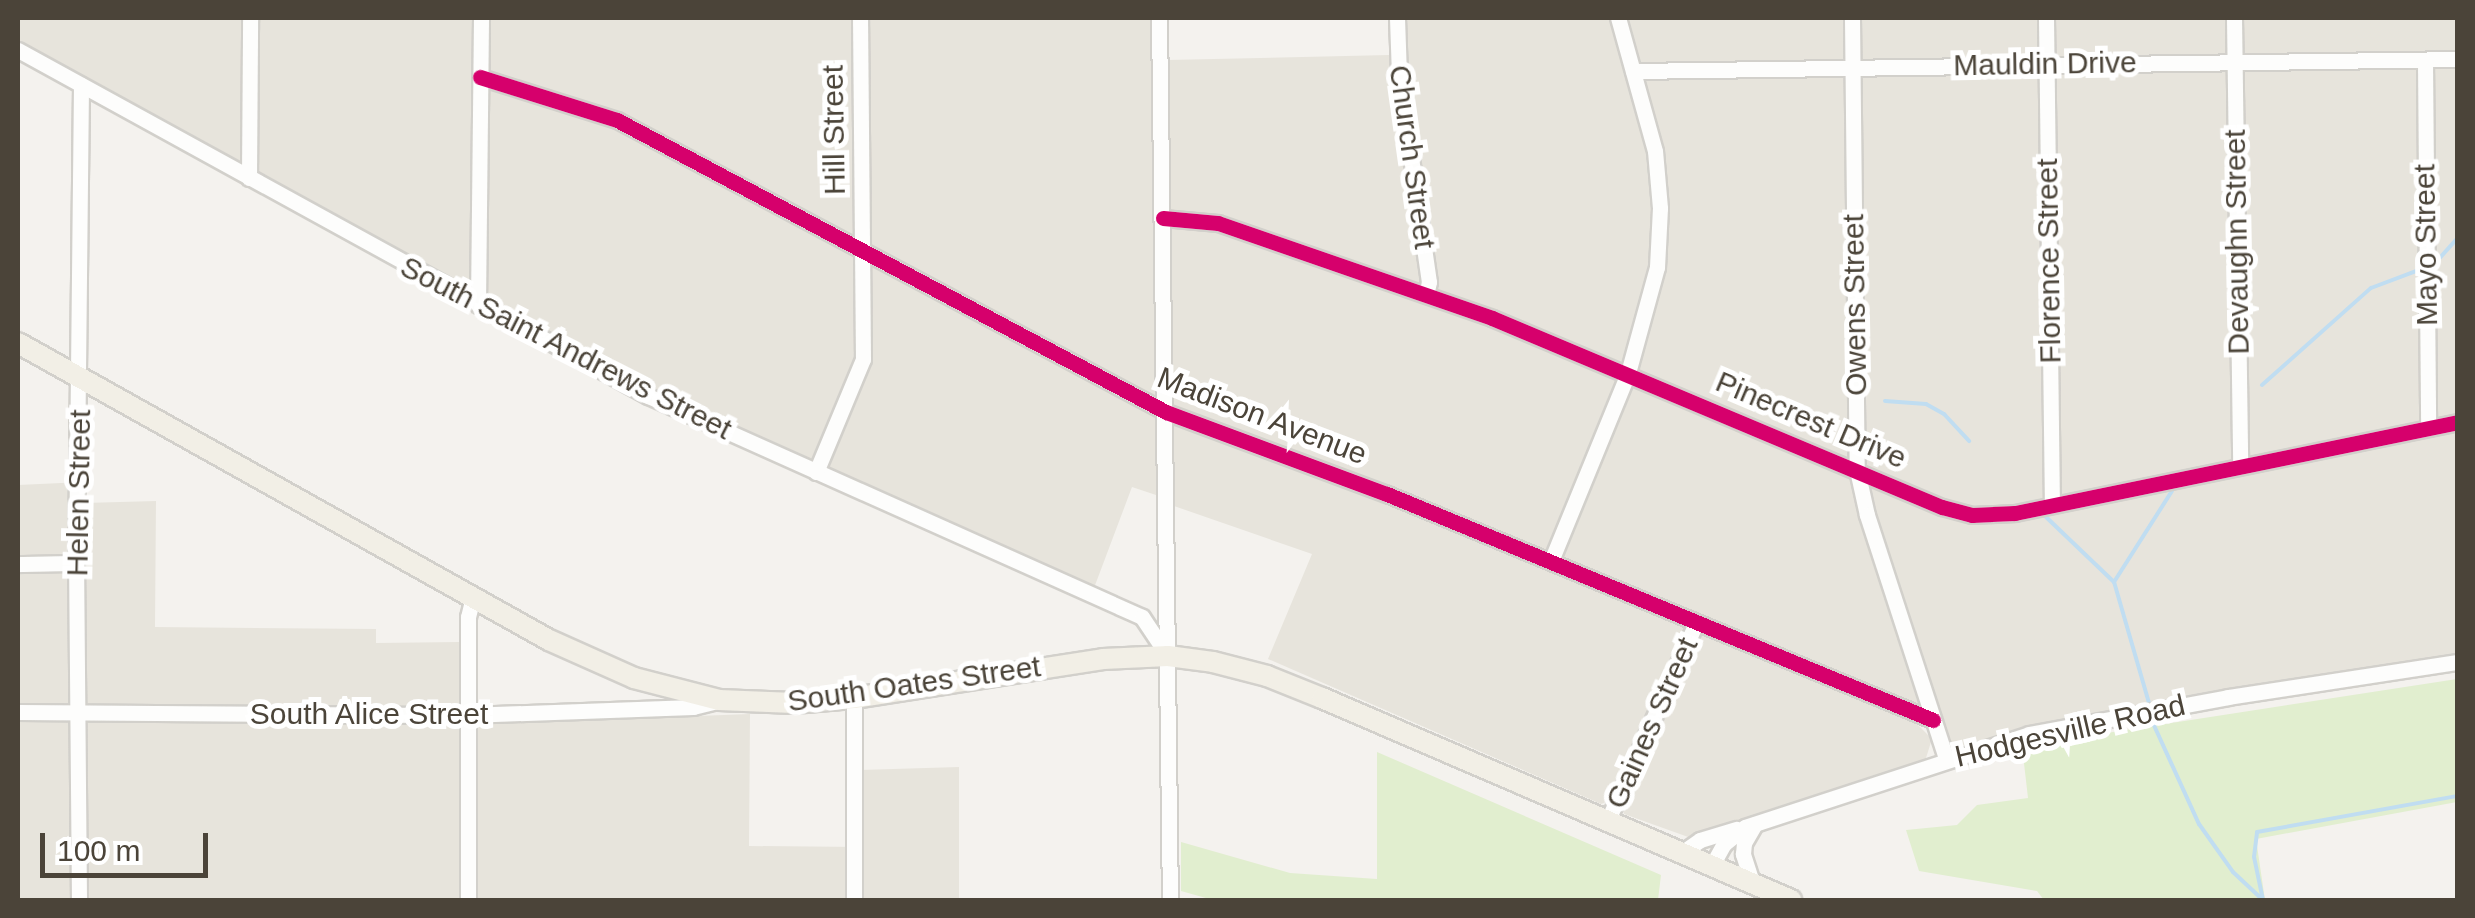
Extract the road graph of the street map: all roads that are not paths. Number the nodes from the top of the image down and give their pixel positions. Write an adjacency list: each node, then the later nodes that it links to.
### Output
1 (250, 18): 19 (street)
2 (481, 18): 17 (street)
3 (860, 18): 21 (street, Hill Street)
4 (1159, 18): 20 (street)
5 (1397, 18): 22 (street, Church Street)
6 (1618, 18): 16 (street)
7 (1852, 18): 15 (street, Owens Street)
8 (2046, 18): 14 (street, Florence Street)
9 (2234, 18): 12 (street, Devaughn Street)
10 (18, 50): 18 (street, South Saint Andrews Street)
11 (2458, 59): 13 (street, Mauldin Drive)
12 (2235, 62): 13 (street, Mauldin Drive); 14 (street, Mauldin Drive); 30 (street, Devaughn Street)
13 (2425, 62): 29 (street, Mayo Street)
14 (2046, 64): 15 (street, Mauldin Drive); 33 (street, Florence Street)
15 (1852, 67): 16 (street, Mauldin Drive); 31 (street, Owens Street)
16 (1633, 70): 25 (street)
17 (480, 77): 21 (street, Madison Avenue); 23 (street)
18 (81, 86): 19 (street, South Saint Andrews Street); 26 (street, Helen Street)
19 (250, 178): 23 (street, South Saint Andrews Street)
20 (1162, 218): 22 (street, Pinecrest Drive); 27 (street)
21 (862, 250): 27 (street, Madison Avenue); 32 (street, Hill Street)
22 (1426, 295): 25 (street, Pinecrest Drive)
23 (478, 305): 32 (street, South Saint Andrews Street)
24 (18, 343): 26 (main road, South Oates Street)
25 (1628, 373): 31 (street, Pinecrest Drive); 34 (street)
26 (81, 378): 35 (street, Helen Street); 37 (main road, South Oates Street)
27 (1166, 412): 34 (street, Madison Avenue); 39 (street)
28 (2458, 422): 29 (street, Pinecrest Drive)
29 (2428, 428): 30 (street, Pinecrest Drive)
30 (2240, 466): 33 (street, Pinecrest Drive)
31 (1857, 470): 33 (street, Pinecrest Drive); 46 (street, Owens Street)
32 (816, 472): 39 (street, South Saint Andrews Street)
33 (2052, 504)
34 (1550, 561): 38 (street, Madison Avenue)
35 (76, 563): 36 (street); 44 (street, Helen Street)
36 (18, 564)
37 (473, 597): 42 (main road, South Oates Street); 45 (street)
38 (1696, 624): 46 (street, Madison Avenue); 48 (street, Gaines Street)
39 (1168, 656): 41 (main road, South Oates Street); 48 (main road, South Oates Street); 56 (street)
40 (2458, 662): 47 (street, Hodgesville Road)
41 (854, 698): 42 (main road, South Oates Street); 55 (street)
42 (719, 700): 45 (street, South Alice Street)
43 (18, 712): 44 (street, South Alice Street)
44 (80, 712): 45 (street, South Alice Street); 53 (street, Helen Street)
45 (467, 715): 54 (street)
46 (1933, 720): 47 (street, Owens Street)
47 (1946, 758): 49 (street, Hodgesville Road)
48 (1607, 822): 50 (main road, South Oates Street)
49 (1751, 824): 50 (street, Hodgesville Road); 51 (street); 52 (street)
50 (1680, 854): 51 (main road, South Oates Street)
51 (1712, 868): 52 (main road, South Oates Street)
52 (1753, 885): 57 (main road, South Oates Street)
53 (79, 900)
54 (468, 900)
55 (854, 900)
56 (1170, 900)
57 (1791, 900)

